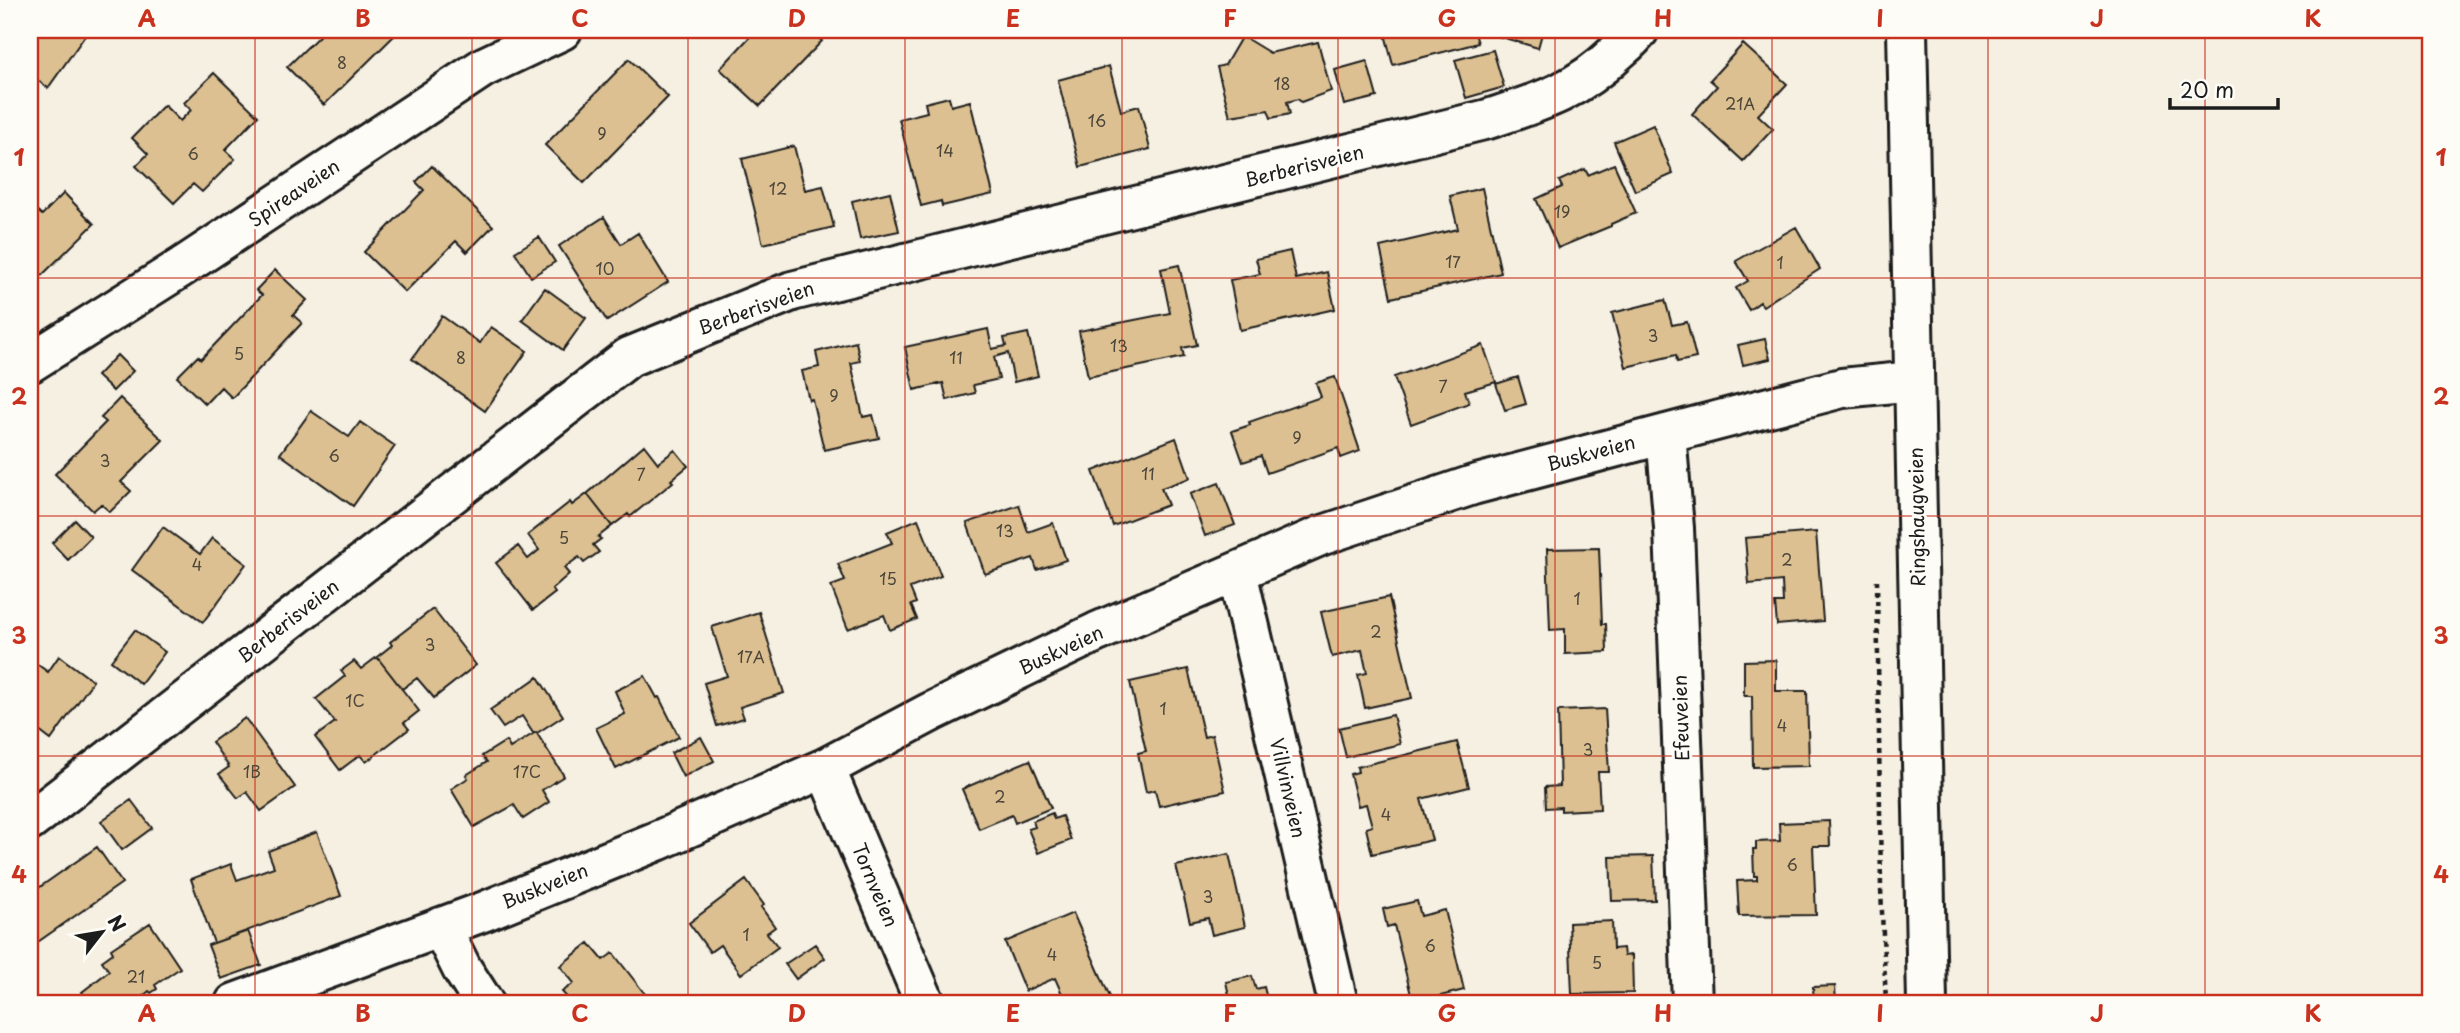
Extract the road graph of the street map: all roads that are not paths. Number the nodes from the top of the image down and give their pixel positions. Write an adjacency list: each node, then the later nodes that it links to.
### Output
1 (562, 30): 4 (street, Spireaveien)
2 (1639, 30): 9 (street, Berberisveien)
3 (1907, 30): 5 (street, Ringshaugveien)
4 (30, 363)
5 (1914, 381): 6 (street, Buskveien); 16 (street, Ringshaugveien)
6 (1666, 433): 7 (street, Buskveien); 15 (street, Efeuveien)
7 (1237, 572): 8 (street, Buskveien); 14 (street, Villvinveien)
8 (825, 768): 10 (street, Buskveien); 13 (street, Tornveien)
9 (30, 821)
10 (441, 927): 11 (street, Buskveien); 12 (street)
11 (235, 1003)
12 (484, 1003)
13 (925, 1003)
14 (1338, 1003)
15 (1692, 1003)
16 (1927, 1003)

